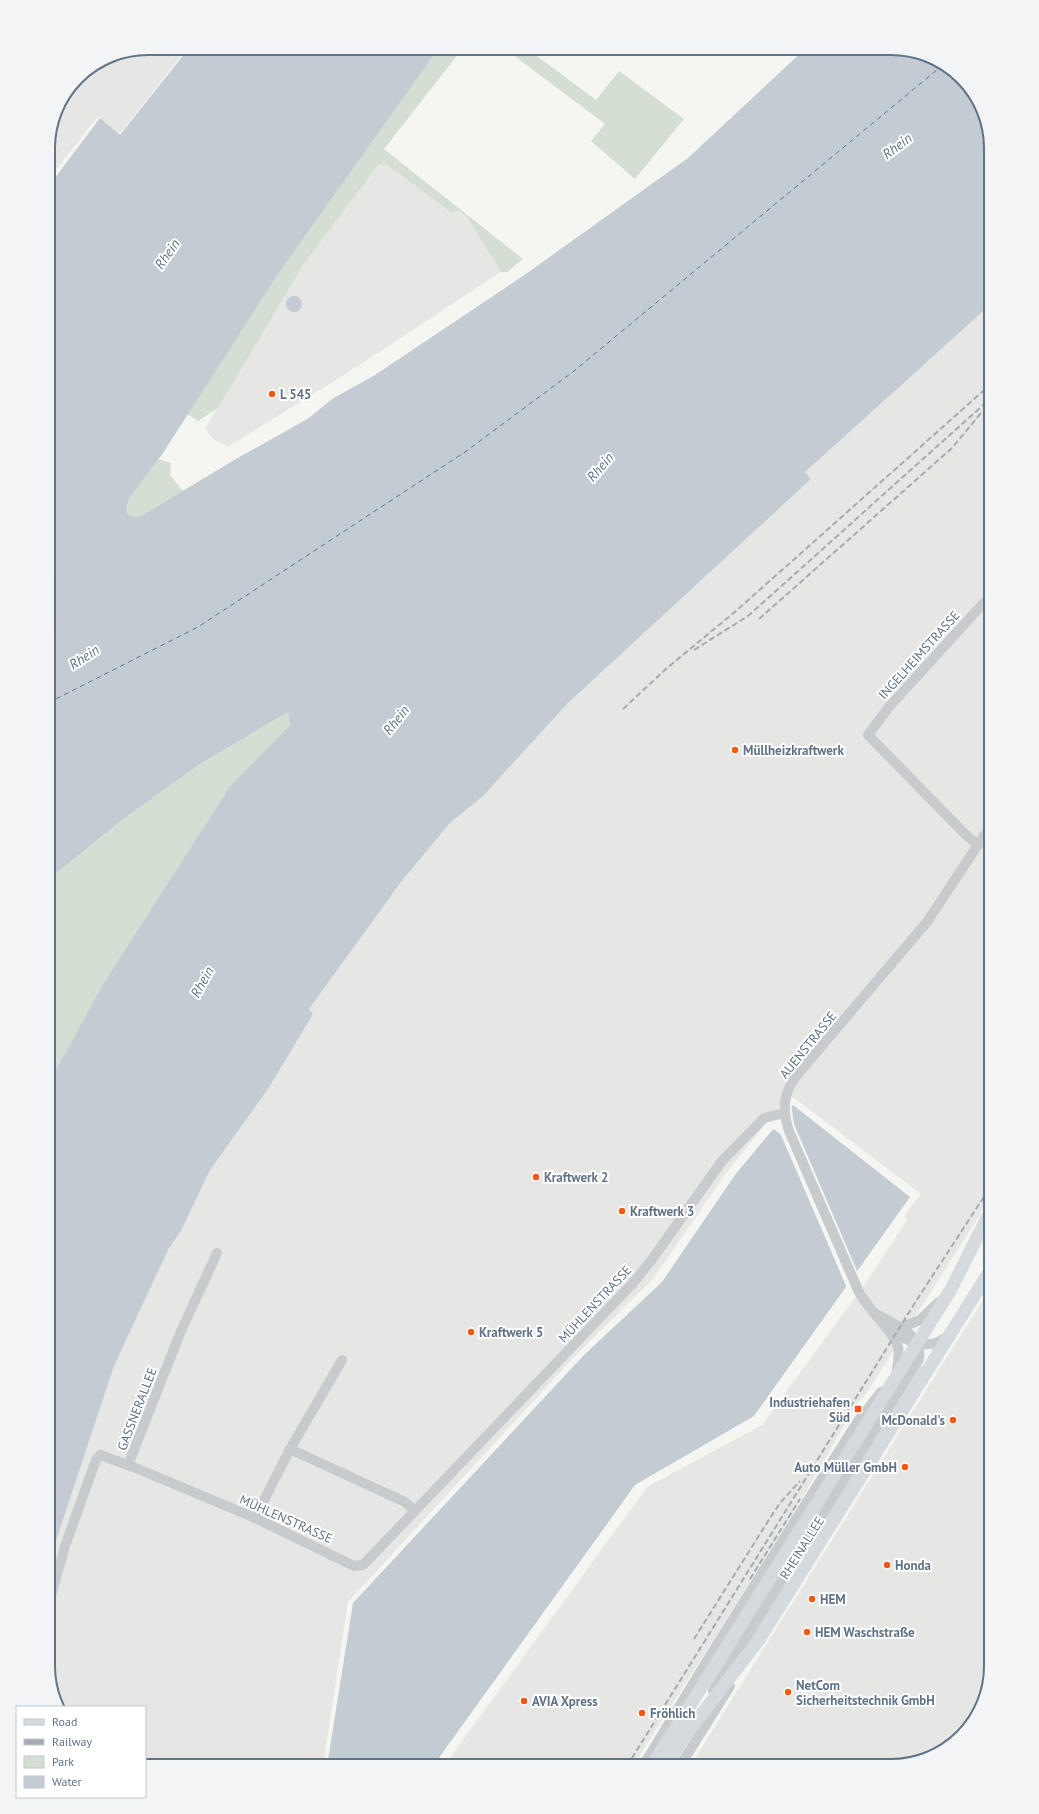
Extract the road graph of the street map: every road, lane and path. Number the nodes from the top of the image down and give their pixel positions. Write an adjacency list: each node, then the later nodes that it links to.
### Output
1 (984, 603): 3 (street, INGELHEIMSTRASSE)
2 (984, 836): 3 (street, AUENSTRASSE)
3 (978, 845): 4 (street, AUENSTRASSE)
4 (784, 1113): 9 (street, AUENSTRASSE); 18 (street, MÜHLENSTRASSE)
5 (984, 1222): 8 (main road, RHEINALLEE)
6 (217, 1253): 17 (street, GASSNERALLEE)
7 (984, 1280): 12 (main road, RHEINALLEE)
8 (950, 1291): 11 (street); 13 (main road, RHEINALLEE)
9 (871, 1311): 10 (street, AUENSTRASSE); 11 (street, AUENSTRASSE)
10 (885, 1327): 13 (street, AUENSTRASSE); 15 (street, AUENSTRASSE)
11 (900, 1328): 13 (street, AUENSTRASSE)
12 (951, 1333): 13 (street, AUENSTRASSE); 22 (main road, RHEINALLEE)
13 (917, 1343): 15 (main road, RHEINALLEE); 24 (street, RHEINALLEE)
14 (342, 1360): 16 (street)
15 (895, 1379): 21 (street, RHEINALLEE); 23 (main road, RHEINALLEE)
16 (290, 1449): 18 (street); 19 (street)
17 (128, 1465): 19 (street, MÜHLENSTRASSE); 20 (street, GASSNERALLEE)
18 (415, 1511): 19 (street, MÜHLENSTRASSE)
19 (255, 1518)
20 (55, 1582)
21 (747, 1598): 23 (street, RHEINALLEE); 25 (street, RHEINALLEE)
22 (758, 1640): 24 (main road, RHEINALLEE); 28 (street, RHEINALLEE)
23 (710, 1673): 26 (main road, RHEINALLEE)
24 (684, 1737): 27 (main road, RHEINALLEE)
25 (647, 1759)
26 (656, 1759)
27 (670, 1759)
28 (684, 1759)

